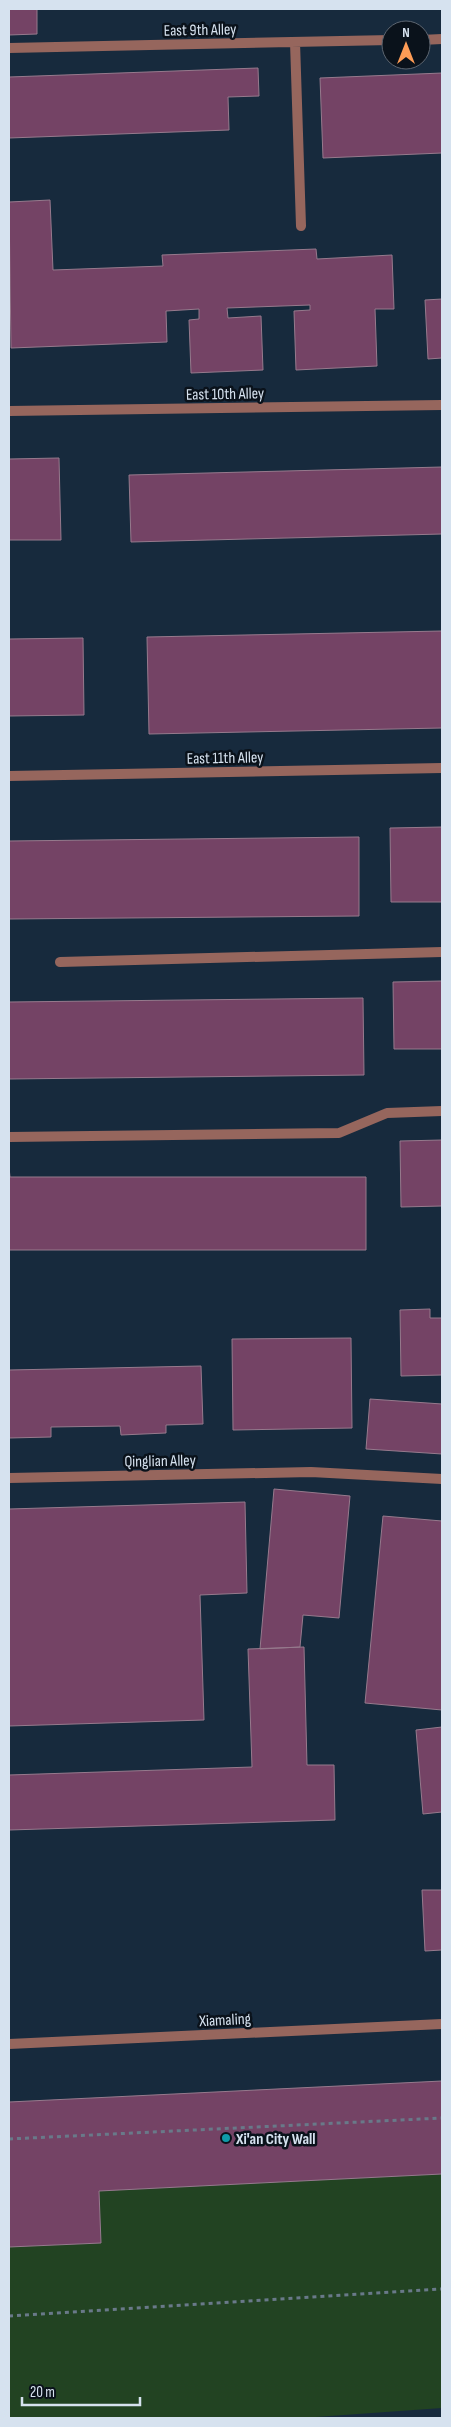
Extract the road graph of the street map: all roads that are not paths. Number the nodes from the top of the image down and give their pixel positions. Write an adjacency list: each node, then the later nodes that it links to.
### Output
1 (381, 40): 2 (street, East 9th Alley)
2 (295, 42): 3 (street, East 9th Alley); 4 (street)
3 (9, 48)
4 (301, 226)
5 (442, 405): 6 (street, East 10th Alley)
6 (9, 411)
7 (442, 768): 8 (street, East 11th Alley)
8 (9, 776)
9 (442, 952): 10 (street)
10 (60, 962)
11 (442, 1111): 12 (street)
12 (9, 1137)
13 (9, 1478): 14 (street, Qinglian Alley)
14 (442, 1479)
15 (442, 2024): 16 (street, Xiamaling)
16 (9, 2044)

